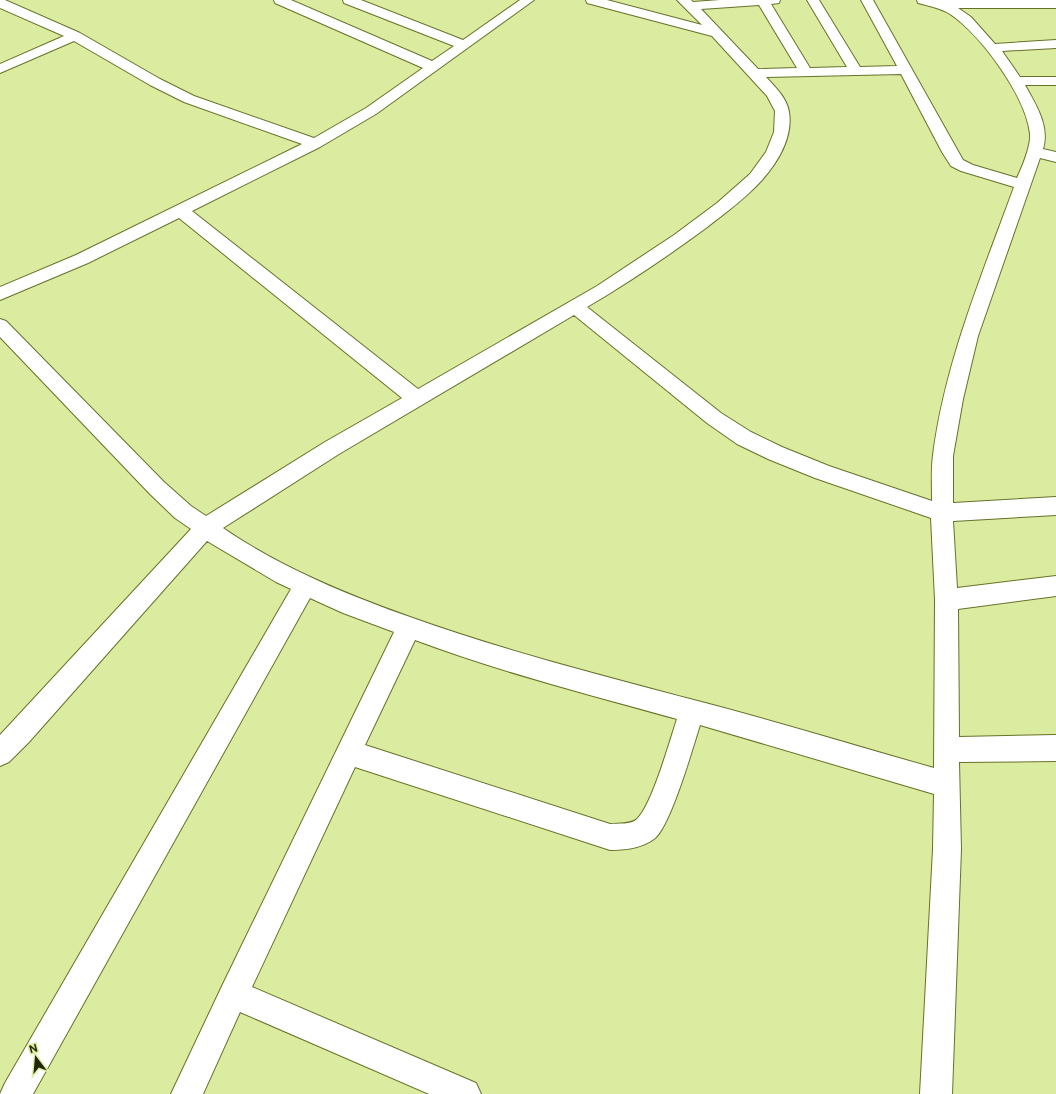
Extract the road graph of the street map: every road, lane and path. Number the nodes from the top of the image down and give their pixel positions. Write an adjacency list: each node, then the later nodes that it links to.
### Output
1 (280, 0): 17 (street)
2 (349, 0): 15 (street)
3 (592, 0): 12 (street)
4 (768, 0): 10 (street); 21 (street)
5 (813, 0): 20 (street)
6 (867, 0): 19 (street)
7 (525, 1): 15 (street)
8 (931, 2): 11 (street); 16 (street)
9 (0, 3): 13 (street)
10 (687, 3): 12 (street)
11 (1056, 4)
12 (717, 33): 22 (street)
13 (75, 36): 18 (street); 25 (street)
14 (1056, 44): 16 (street)
15 (464, 45): 17 (street)
16 (991, 48): 23 (street)
17 (433, 67): 25 (street)
18 (0, 69)
19 (906, 70): 20 (street); 28 (street)
20 (856, 71): 21 (street)
21 (806, 72): 22 (street)
22 (754, 73): 31 (street)
23 (1015, 81): 24 (street); 26 (street)
24 (1056, 81)
25 (315, 144): 29 (street)
26 (1034, 152): 27 (street); 28 (street)
27 (1056, 157)
28 (1023, 185): 35 (street)
29 (180, 210): 30 (street); 33 (street)
30 (0, 294)
31 (575, 307): 33 (street); 35 (street)
32 (0, 326): 36 (street)
33 (417, 399): 36 (street)
34 (1056, 506): 35 (street)
35 (942, 513): 39 (street)
36 (206, 527): 37 (street); 45 (street)
37 (305, 585): 40 (street); 48 (street)
38 (1056, 586): 39 (street)
39 (946, 600): 43 (street)
40 (409, 627): 41 (street); 44 (street)
41 (692, 711): 44 (street); 46 (street)
42 (1056, 748): 43 (street)
43 (946, 750): 46 (street)
44 (349, 752): 47 (street)
45 (0, 753)
46 (947, 786): 51 (street)
47 (233, 994): 49 (street); 50 (street)
48 (16, 1094)
49 (187, 1094)
50 (465, 1094)
51 (936, 1094)

